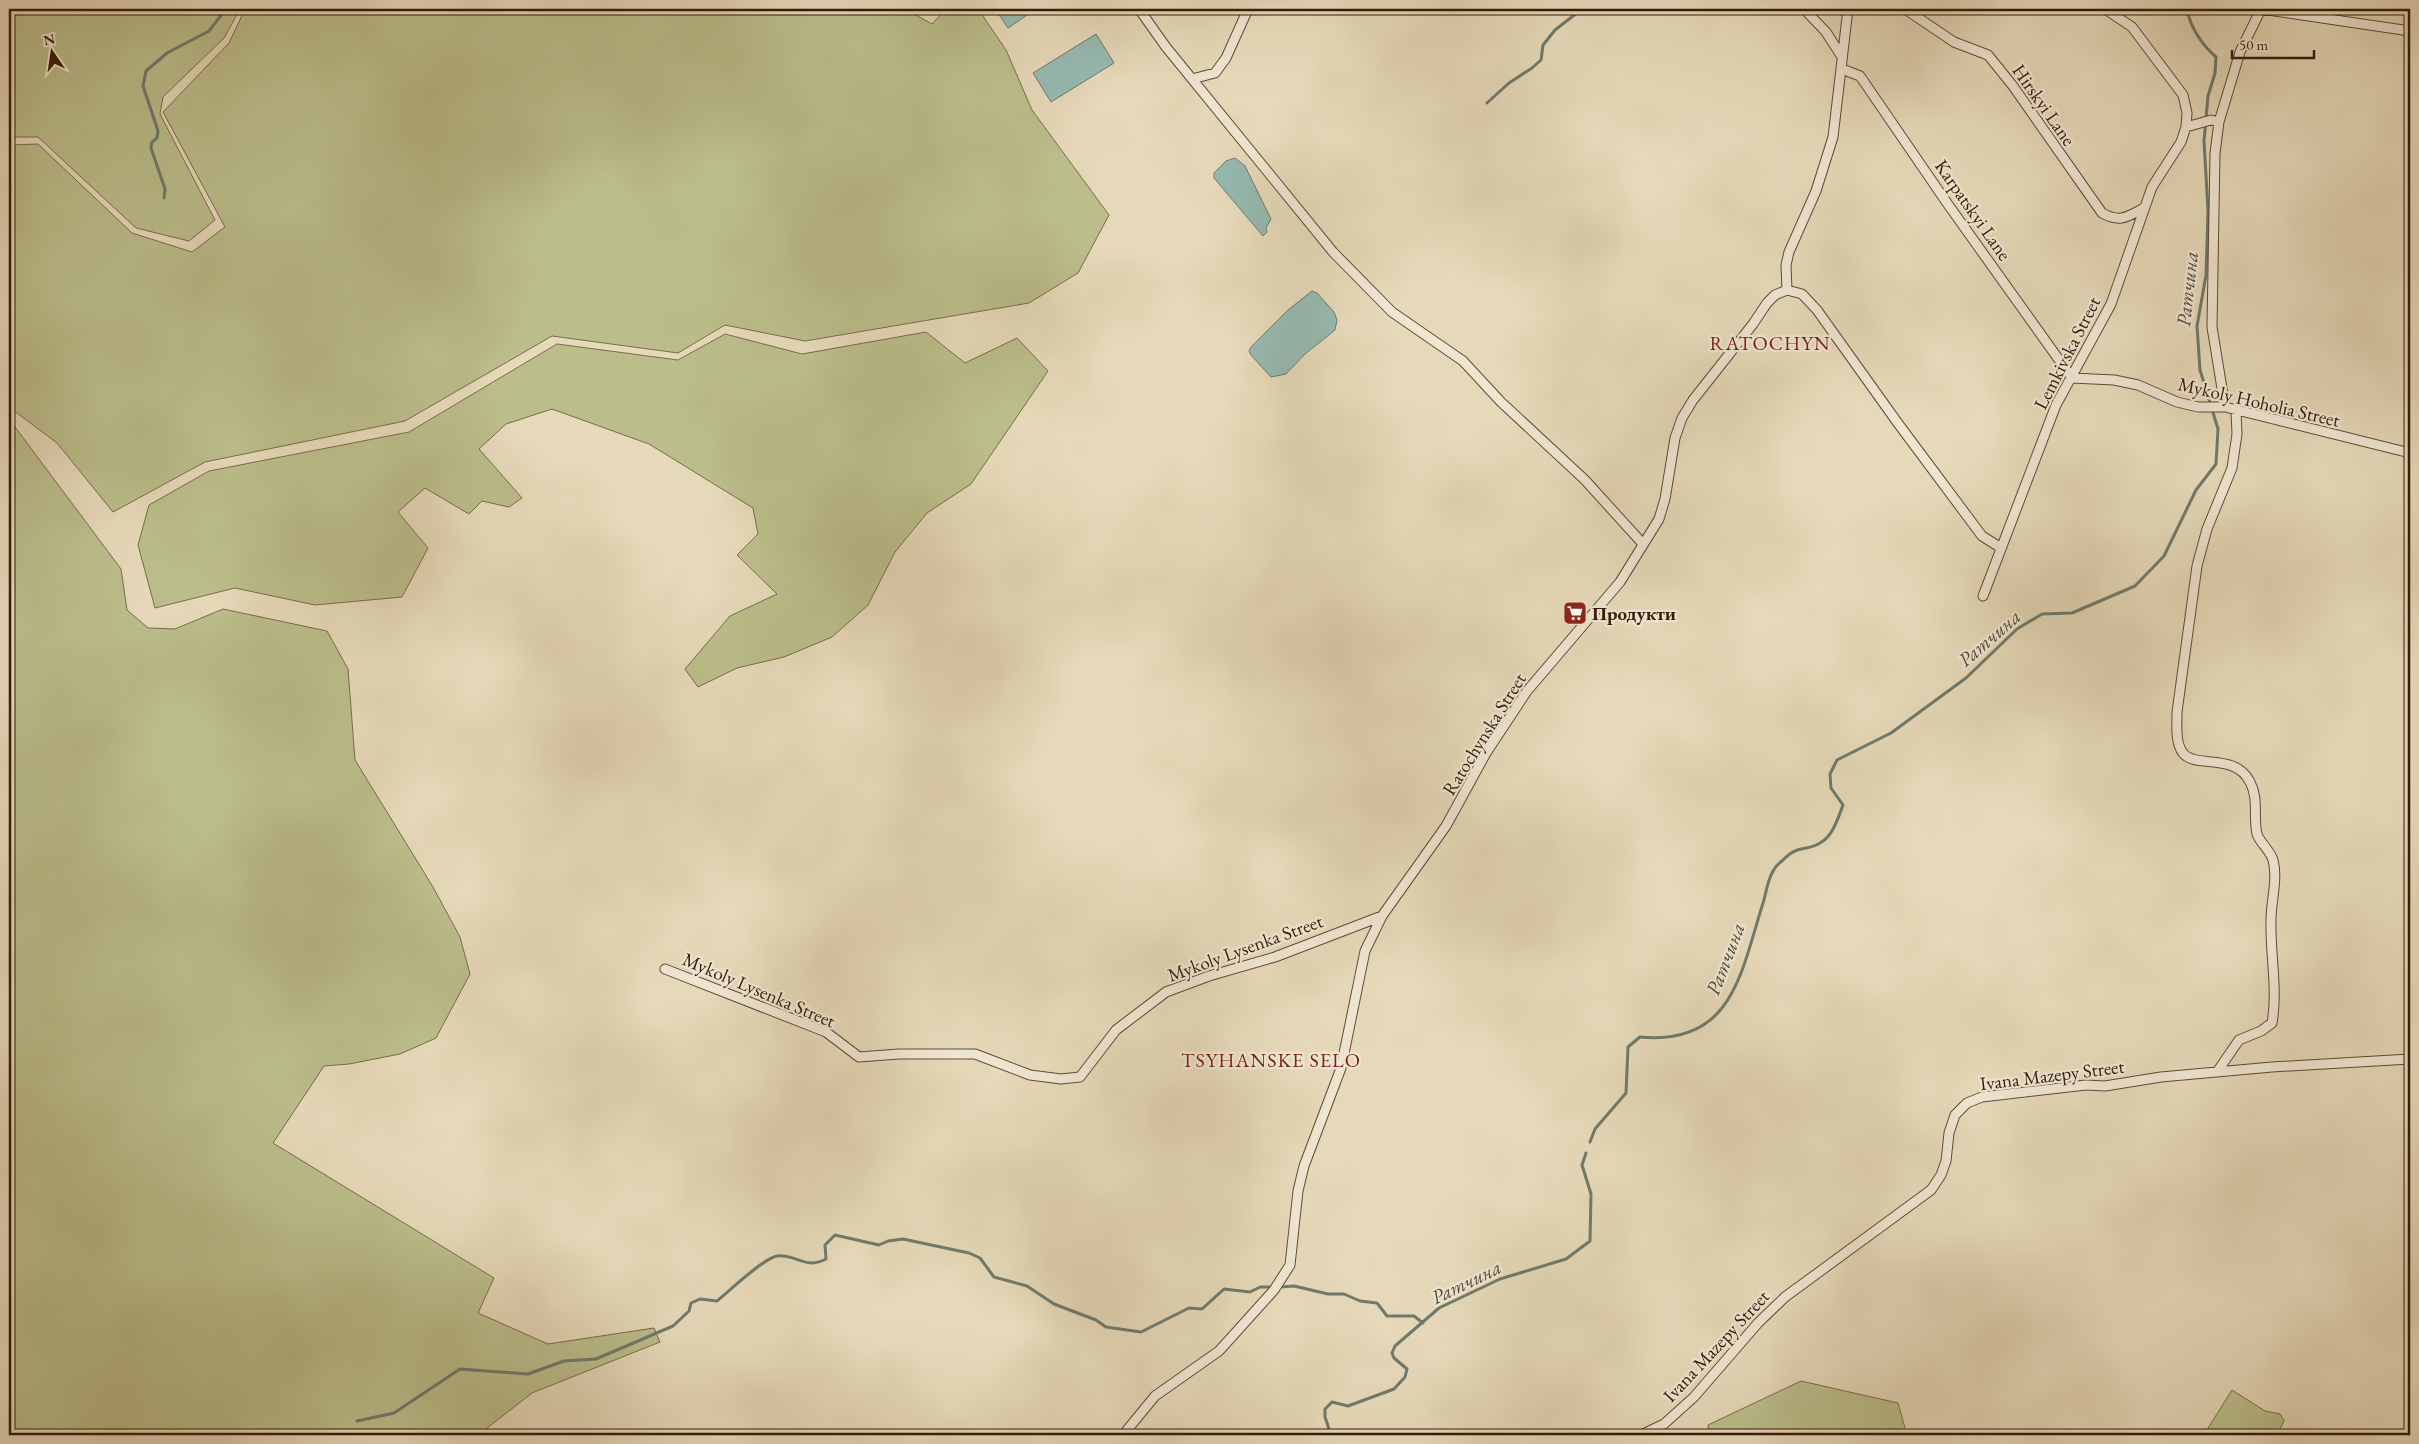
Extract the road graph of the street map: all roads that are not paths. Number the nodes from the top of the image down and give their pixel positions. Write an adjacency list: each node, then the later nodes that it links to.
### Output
1 (1139, 9): 11 (street)
2 (1248, 9): 11 (street)
3 (1804, 9): 9 (street)
4 (1848, 9): 9 (street)
5 (1905, 9): 14 (street, Hirskyi Lane)
6 (2105, 9): 13 (street)
7 (2261, 9): 8 (street); 12 (street)
8 (2410, 31)
9 (1842, 57): 10 (street)
10 (1842, 69): 15 (street); 16 (street, Karpatskyi Lane)
11 (1192, 79): 20 (street)
12 (2215, 121): 13 (street); 17 (street)
13 (2186, 127): 14 (street, Lemkivska Street)
14 (2144, 208): 16 (street, Lemkivska Street)
15 (1787, 290): 20 (street, Ratochynska Street); 21 (street)
16 (2072, 378): 17 (street, Mykoly Hoholia Street); 21 (street, Lemkivska Street)
17 (2225, 407): 18 (street, Mykoly Hoholia Street)
18 (2236, 411): 19 (street, Mykoly Hoholia Street); 26 (street)
19 (2410, 453)
20 (1643, 544): 23 (street, Ratochynska Street)
21 (2001, 548): 22 (street, Lemkivska Street)
22 (1983, 596)
23 (1382, 916): 24 (street, Mykoly Lysenka Street); 27 (street, Ratochynska Street)
24 (665, 969)
25 (2410, 1059): 26 (street, Ivana Mazepy Street)
26 (2217, 1072): 28 (street, Ivana Mazepy Street)
27 (1123, 1435)
28 (1641, 1435)

